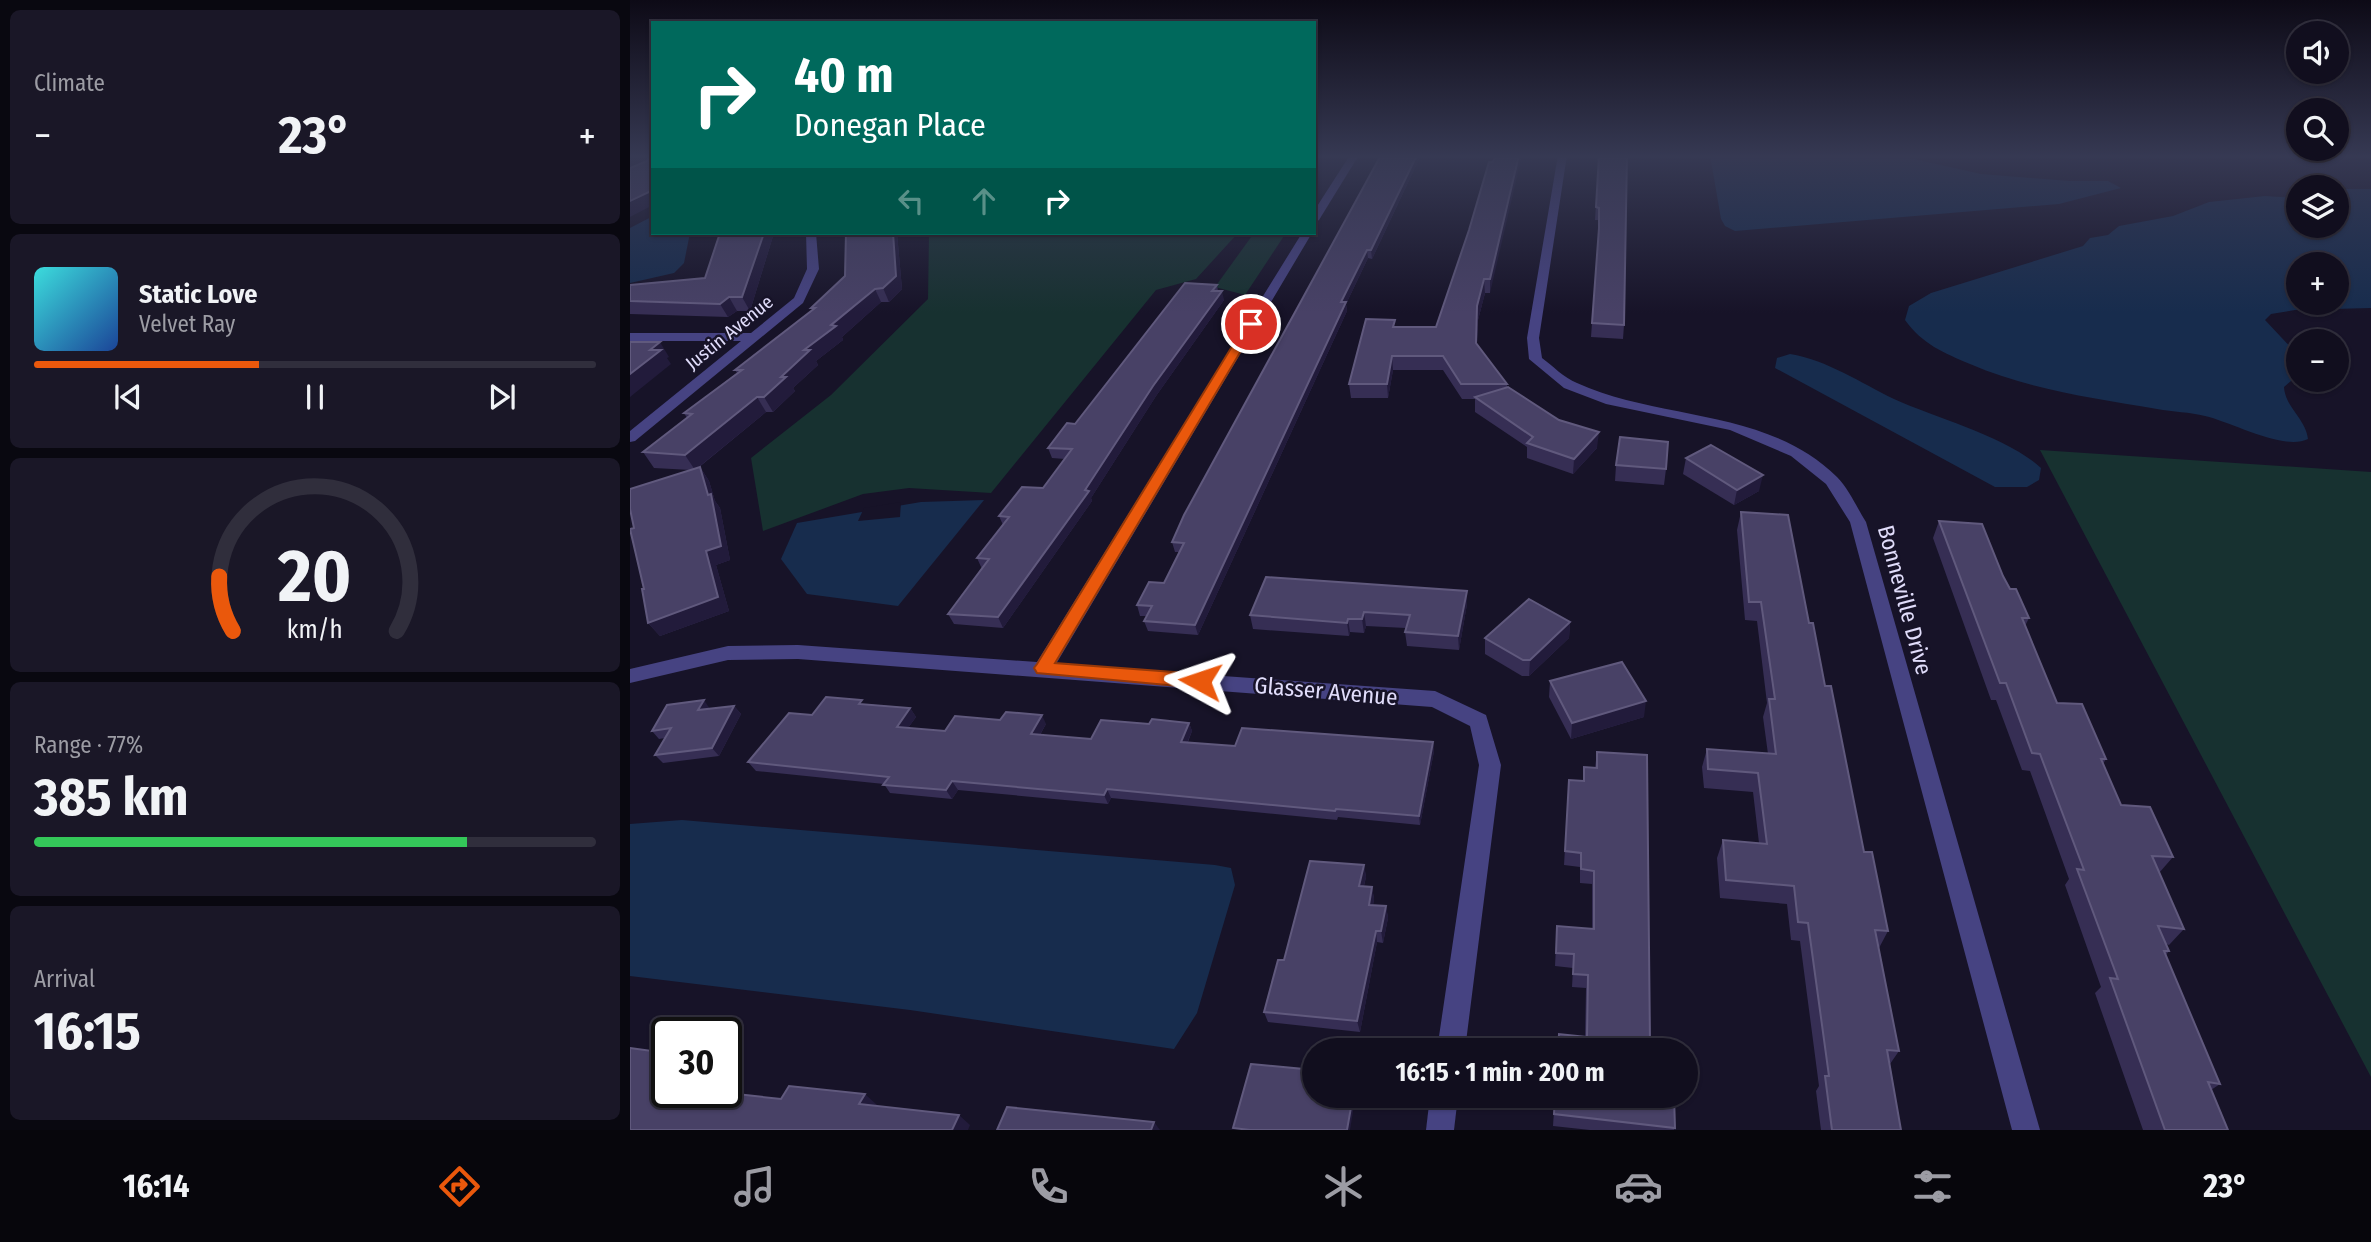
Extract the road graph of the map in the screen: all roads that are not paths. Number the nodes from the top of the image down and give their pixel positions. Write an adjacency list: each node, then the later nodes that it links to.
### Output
1 (1554, 208): 12 (street, Bonneville Drive)
2 (811, 235): 5 (street, Justin Avenue)
3 (1306, 235): 7 (street)
4 (630, 337): 5 (street)
5 (751, 337): 6 (street, Justin Avenue)
6 (630, 438)
7 (1043, 668): 8 (street, Glasser Avenue); 9 (street, Glasser Avenue)
8 (630, 676)
9 (1453, 1038)
10 (1443, 1108): 11 (street)
11 (1440, 1130)
12 (2026, 1130)

